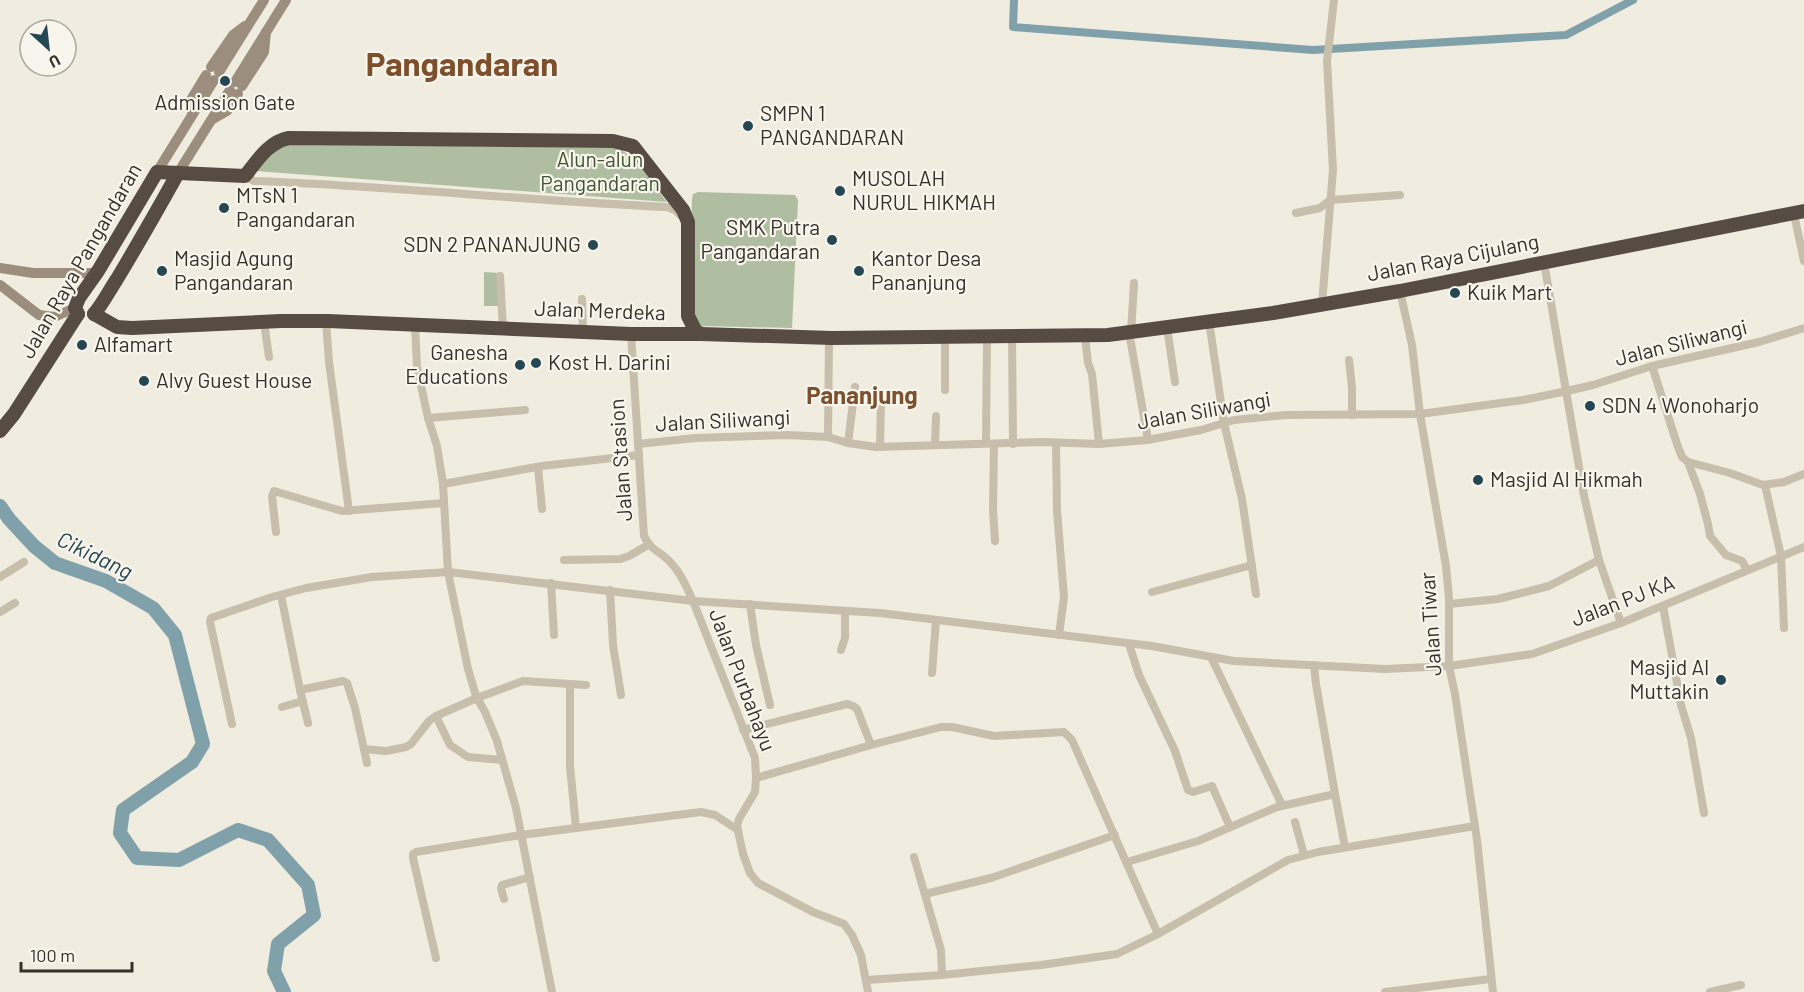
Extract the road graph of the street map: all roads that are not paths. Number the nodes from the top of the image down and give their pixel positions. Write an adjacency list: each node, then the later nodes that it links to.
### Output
1 (264, 0): 4 (street, Jalan Raya Pangandaran)
2 (286, 0): 5 (street, Jalan Raya Pangandaran)
3 (1334, 0): 8 (street)
4 (157, 172): 5 (highway); 15 (highway, Jalan Raya Pangandaran)
5 (178, 173): 6 (highway); 23 (highway, Jalan Raya Pangandaran)
6 (245, 177): 11 (street); 11 (highway)
7 (1400, 195): 8 (street)
8 (1330, 200): 10 (street); 21 (street)
9 (1799, 212): 12 (street); 13 (highway, Jalan Raya Cijulang)
10 (1296, 213)
11 (688, 222): 24 (highway)
12 (1804, 261)
13 (1544, 262): 19 (highway, Jalan Raya Cijulang); 49 (street)
14 (0, 268): 15 (street)
15 (96, 273): 22 (highway, Jalan Raya Pangandaran)
16 (500, 276): 30 (street)
17 (1134, 283): 33 (street)
18 (0, 285): 22 (street)
19 (1400, 291): 21 (highway, Jalan Raya Cijulang); 52 (street, Jalan Tiwar)
20 (582, 299): 32 (street)
21 (1322, 304): 26 (highway, Jalan Raya Cijulang)
22 (77, 311): 23 (highway); 57 (highway, Jalan Raya Pangandaran)
23 (94, 314): 27 (highway, Jalan Merdeka)
24 (688, 316): 35 (highway); 36 (highway)
25 (326, 321): 27 (highway, Jalan Merdeka); 28 (highway, Jalan Merdeka); 76 (street)
26 (1209, 321): 29 (highway, Jalan Raya Cijulang); 56 (street)
27 (264, 322): 43 (street)
28 (415, 324): 30 (highway, Jalan Merdeka); 55 (street)
29 (1167, 327): 33 (highway, Jalan Raya Cijulang); 46 (street)
30 (503, 328): 32 (highway, Jalan Merdeka)
31 (1804, 328): 45 (street, Jalan Siliwangi)
32 (583, 332): 34 (highway, Jalan Merdeka)
33 (1130, 332): 37 (highway, Jalan Raya Cijulang); 59 (street)
34 (631, 334): 36 (highway, Jalan Merdeka); 63 (street, Jalan Stasion)
35 (700, 334): 36 (highway, Jalan Merdeka); 42 (highway, Jalan Merdeka)
36 (669, 335)
37 (1108, 335): 39 (highway, Jalan Merdeka)
38 (1012, 336): 39 (highway, Jalan Merdeka); 41 (highway, Jalan Merdeka); 64 (street)
39 (1085, 336): 65 (street)
40 (945, 337): 41 (highway, Jalan Merdeka); 42 (highway, Jalan Merdeka); 48 (street)
41 (987, 337): 61 (street)
42 (830, 338): 58 (street)
43 (268, 357)
44 (1349, 360): 53 (street)
45 (1652, 366): 49 (street, Jalan Siliwangi); 69 (street)
46 (1175, 382)
47 (855, 387): 60 (street)
48 (945, 390)
49 (1565, 391): 52 (street, Jalan Siliwangi); 83 (street)
50 (881, 401): 67 (street)
51 (525, 410): 55 (street)
52 (1420, 414): 53 (street, Jalan Siliwangi); 97 (street, Jalan Tiwar)
53 (1352, 415): 56 (street, Jalan Siliwangi)
54 (936, 416): 66 (street)
55 (428, 418): 72 (street)
56 (1224, 423): 59 (street, Jalan Siliwangi); 85 (street)
57 (0, 431)
58 (828, 437): 60 (street, Jalan Siliwangi); 63 (street, Jalan Siliwangi)
59 (1148, 440): 65 (street, Jalan Siliwangi)
60 (848, 443): 67 (street, Jalan Siliwangi)
61 (990, 443): 64 (street, Jalan Siliwangi); 66 (street, Jalan Siliwangi); 78 (street)
62 (1056, 443): 64 (street, Jalan Siliwangi); 65 (street, Jalan Siliwangi); 105 (street)
63 (638, 444): 68 (street, Jalan Stasion)
64 (1013, 444)
65 (1099, 444)
66 (935, 445): 67 (street, Jalan Siliwangi)
67 (880, 447)
68 (639, 455): 70 (street, Jalan Siliwangi); 79 (street, Jalan Stasion)
69 (1688, 462): 73 (street); 86 (street)
70 (538, 466): 72 (street, Jalan Siliwangi); 75 (street)
71 (1804, 474): 73 (street)
72 (443, 484): 74 (street)
73 (1765, 485): 81 (street)
74 (444, 503): 76 (street); 87 (street)
75 (542, 509)
76 (349, 511): 77 (street)
77 (276, 532)
78 (994, 541)
79 (648, 545): 82 (street); 94 (street, Jalan Stasion)
80 (1804, 547): 81 (street, Jalan PJ KA)
81 (1781, 556): 86 (street, Jalan PJ KA); 103 (street)
82 (564, 560)
83 (1599, 560): 97 (street); 102 (street)
84 (24, 562): 88 (street)
85 (1252, 566): 91 (street); 92 (street)
86 (1747, 570): 98 (street, Jalan PJ KA)
87 (448, 572): 89 (street, Jalan PJ KA); 93 (street, Jalan PJ KA); 116 (street)
88 (0, 577)
89 (551, 583): 90 (street, Jalan PJ KA); 104 (street)
90 (610, 590): 94 (street, Jalan PJ KA); 115 (street)
91 (1152, 592)
92 (1256, 594)
93 (281, 595): 114 (street); 122 (street, Jalan PJ KA)
94 (693, 601): 96 (street, Jalan PJ KA); 123 (street, Jalan Purbahayu)
95 (15, 603): 100 (street)
96 (750, 604): 99 (street, Jalan PJ KA); 118 (street)
97 (1449, 604): 110 (street, Jalan Tiwar)
98 (1663, 606): 102 (street, Jalan PJ KA); 131 (street)
99 (845, 611): 101 (street, Jalan PJ KA); 107 (street)
100 (0, 612)
101 (936, 620): 105 (street, Jalan PJ KA); 111 (street)
102 (1622, 623): 110 (street, Jalan PJ KA)
103 (1784, 628)
104 (554, 635)
105 (1059, 635): 106 (street, Jalan PJ KA)
106 (1129, 644): 108 (street, Jalan PJ KA); 134 (street)
107 (842, 650)
108 (1211, 657): 109 (street, Jalan PJ KA); 130 (street)
109 (1314, 665): 110 (street, Jalan PJ KA); 129 (street)
110 (1449, 666): 133 (street, Jalan Tiwar)
111 (932, 673)
112 (570, 684): 113 (street); 116 (street); 135 (street)
113 (586, 685)
114 (300, 690): 117 (street); 125 (street)
115 (621, 695)
116 (477, 698): 120 (street); 126 (street)
117 (303, 701): 119 (street); 121 (street)
118 (770, 705)
119 (282, 707)
120 (437, 719): 125 (street); 126 (street)
121 (308, 723)
122 (232, 724)
123 (743, 729): 124 (street); 128 (street, Jalan Purbahayu)
124 (871, 745): 128 (street); 138 (street)
125 (364, 748): 127 (street)
126 (502, 760): 137 (street)
127 (367, 763)
128 (756, 778): 136 (street, Jalan Purbahayu)
129 (1335, 794): 130 (street); 139 (street)
130 (1282, 805): 134 (street)
131 (1704, 813)
132 (1295, 822): 140 (street)
133 (1475, 826): 139 (street); 149 (street, Jalan Tiwar)
134 (1230, 827): 142 (street)
135 (576, 828): 136 (street); 137 (street)
136 (738, 830): 150 (street)
137 (521, 835): 143 (street); 147 (street)
138 (1115, 835): 142 (street); 144 (street)
139 (1345, 847): 140 (street)
140 (1304, 855): 146 (street)
141 (914, 857): 144 (street)
142 (1127, 862): 146 (street)
143 (530, 877): 145 (street); 152 (street)
144 (925, 894): 148 (street)
145 (504, 899)
146 (1158, 934): 148 (street)
147 (436, 958)
148 (942, 975): 150 (street)
149 (1490, 979): 154 (street); 155 (street, Jalan Tiwar)
150 (866, 980): 153 (street)
151 (1741, 985): 156 (street)
152 (552, 992)
153 (868, 992)
154 (1385, 992)
155 (1493, 992)
156 (1710, 992)

